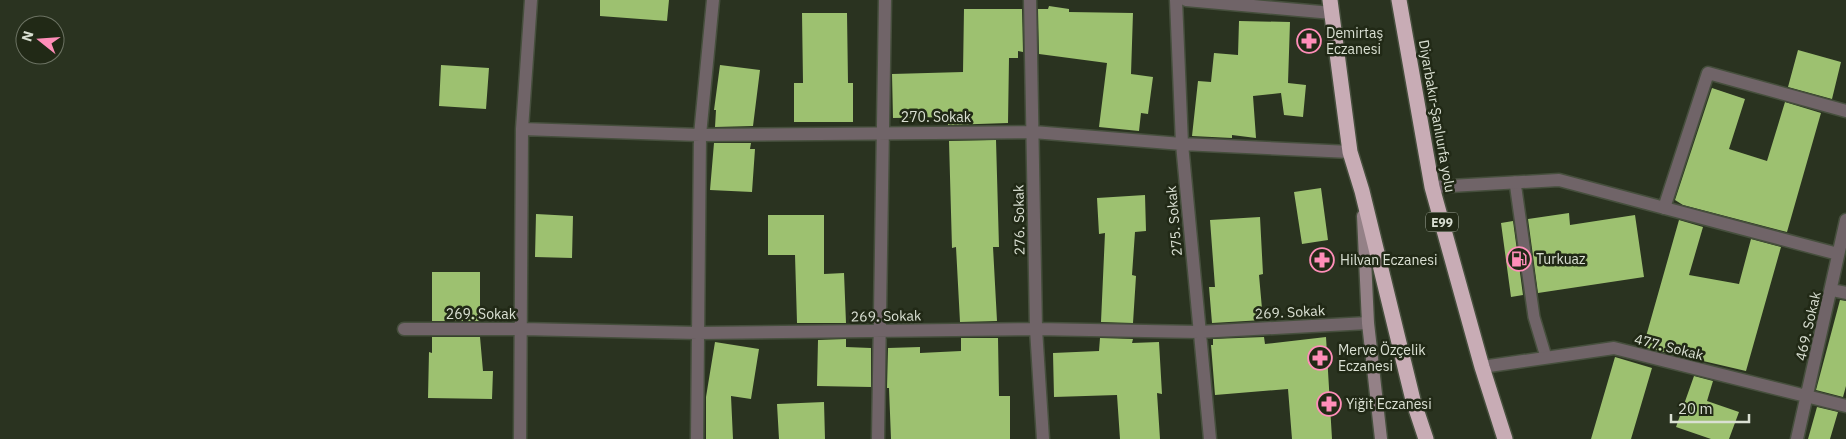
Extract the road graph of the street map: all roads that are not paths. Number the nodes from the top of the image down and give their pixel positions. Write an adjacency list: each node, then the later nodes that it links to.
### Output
1 (531, 0): 10 (street)
2 (713, 0): 13 (street)
3 (884, 0): 11 (street)
4 (1030, 0): 12 (street, 276. Sokak)
5 (1176, 0): 14 (street, 275. Sokak)
6 (1186, 0): 8 (street)
7 (1399, 0): 17 (highway, Diyarbakır-Şanlıurfa yolu / E99)
8 (1331, 7): 15 (highway)
9 (1846, 111): 19 (street)
10 (522, 129): 13 (street, 270. Sokak); 25 (street)
11 (883, 132): 12 (street, 270. Sokak); 13 (street, 270. Sokak); 28 (street)
12 (1033, 132): 14 (street, 270. Sokak); 27 (street, 276. Sokak)
13 (700, 135): 30 (street)
14 (1182, 144): 15 (street, 270. Sokak); 29 (street, 275. Sokak)
15 (1350, 152): 18 (highway)
16 (1515, 182): 17 (street); 19 (street); 31 (lane)
17 (1432, 187): 32 (highway, Diyarbakır-Şanlıurfa yolu / E99)
18 (1362, 191): 24 (main road); 41 (highway)
19 (1664, 208): 21 (street)
20 (1846, 220): 21 (street, 469. Sokak)
21 (1838, 254): 22 (street, 469. Sokak)
22 (1832, 290): 23 (street); 33 (street, 469. Sokak)
23 (1846, 293)
24 (1368, 323): 29 (street, 269. Sokak); 40 (main road)
25 (522, 328): 26 (street, 269. Sokak); 30 (street, 269. Sokak); 35 (street)
26 (404, 329)
27 (1036, 329): 28 (street, 269. Sokak); 29 (street, 269. Sokak); 38 (street, 276. Sokak)
28 (881, 331): 30 (street, 269. Sokak); 37 (street)
29 (1200, 332): 39 (street, 275. Sokak)
30 (698, 333): 36 (street)
31 (1546, 358): 32 (street, 477. Sokak); 33 (street, 477. Sokak)
32 (1482, 367): 42 (highway, Diyarbakır-Şanlıurfa yolu / E99)
33 (1807, 396): 34 (street, 477. Sokak); 43 (street, 469. Sokak)
34 (1846, 406)
35 (520, 439)
36 (697, 439)
37 (878, 439)
38 (1043, 439)
39 (1210, 439)
40 (1381, 439)
41 (1426, 439)
42 (1505, 439)
43 (1797, 439)

